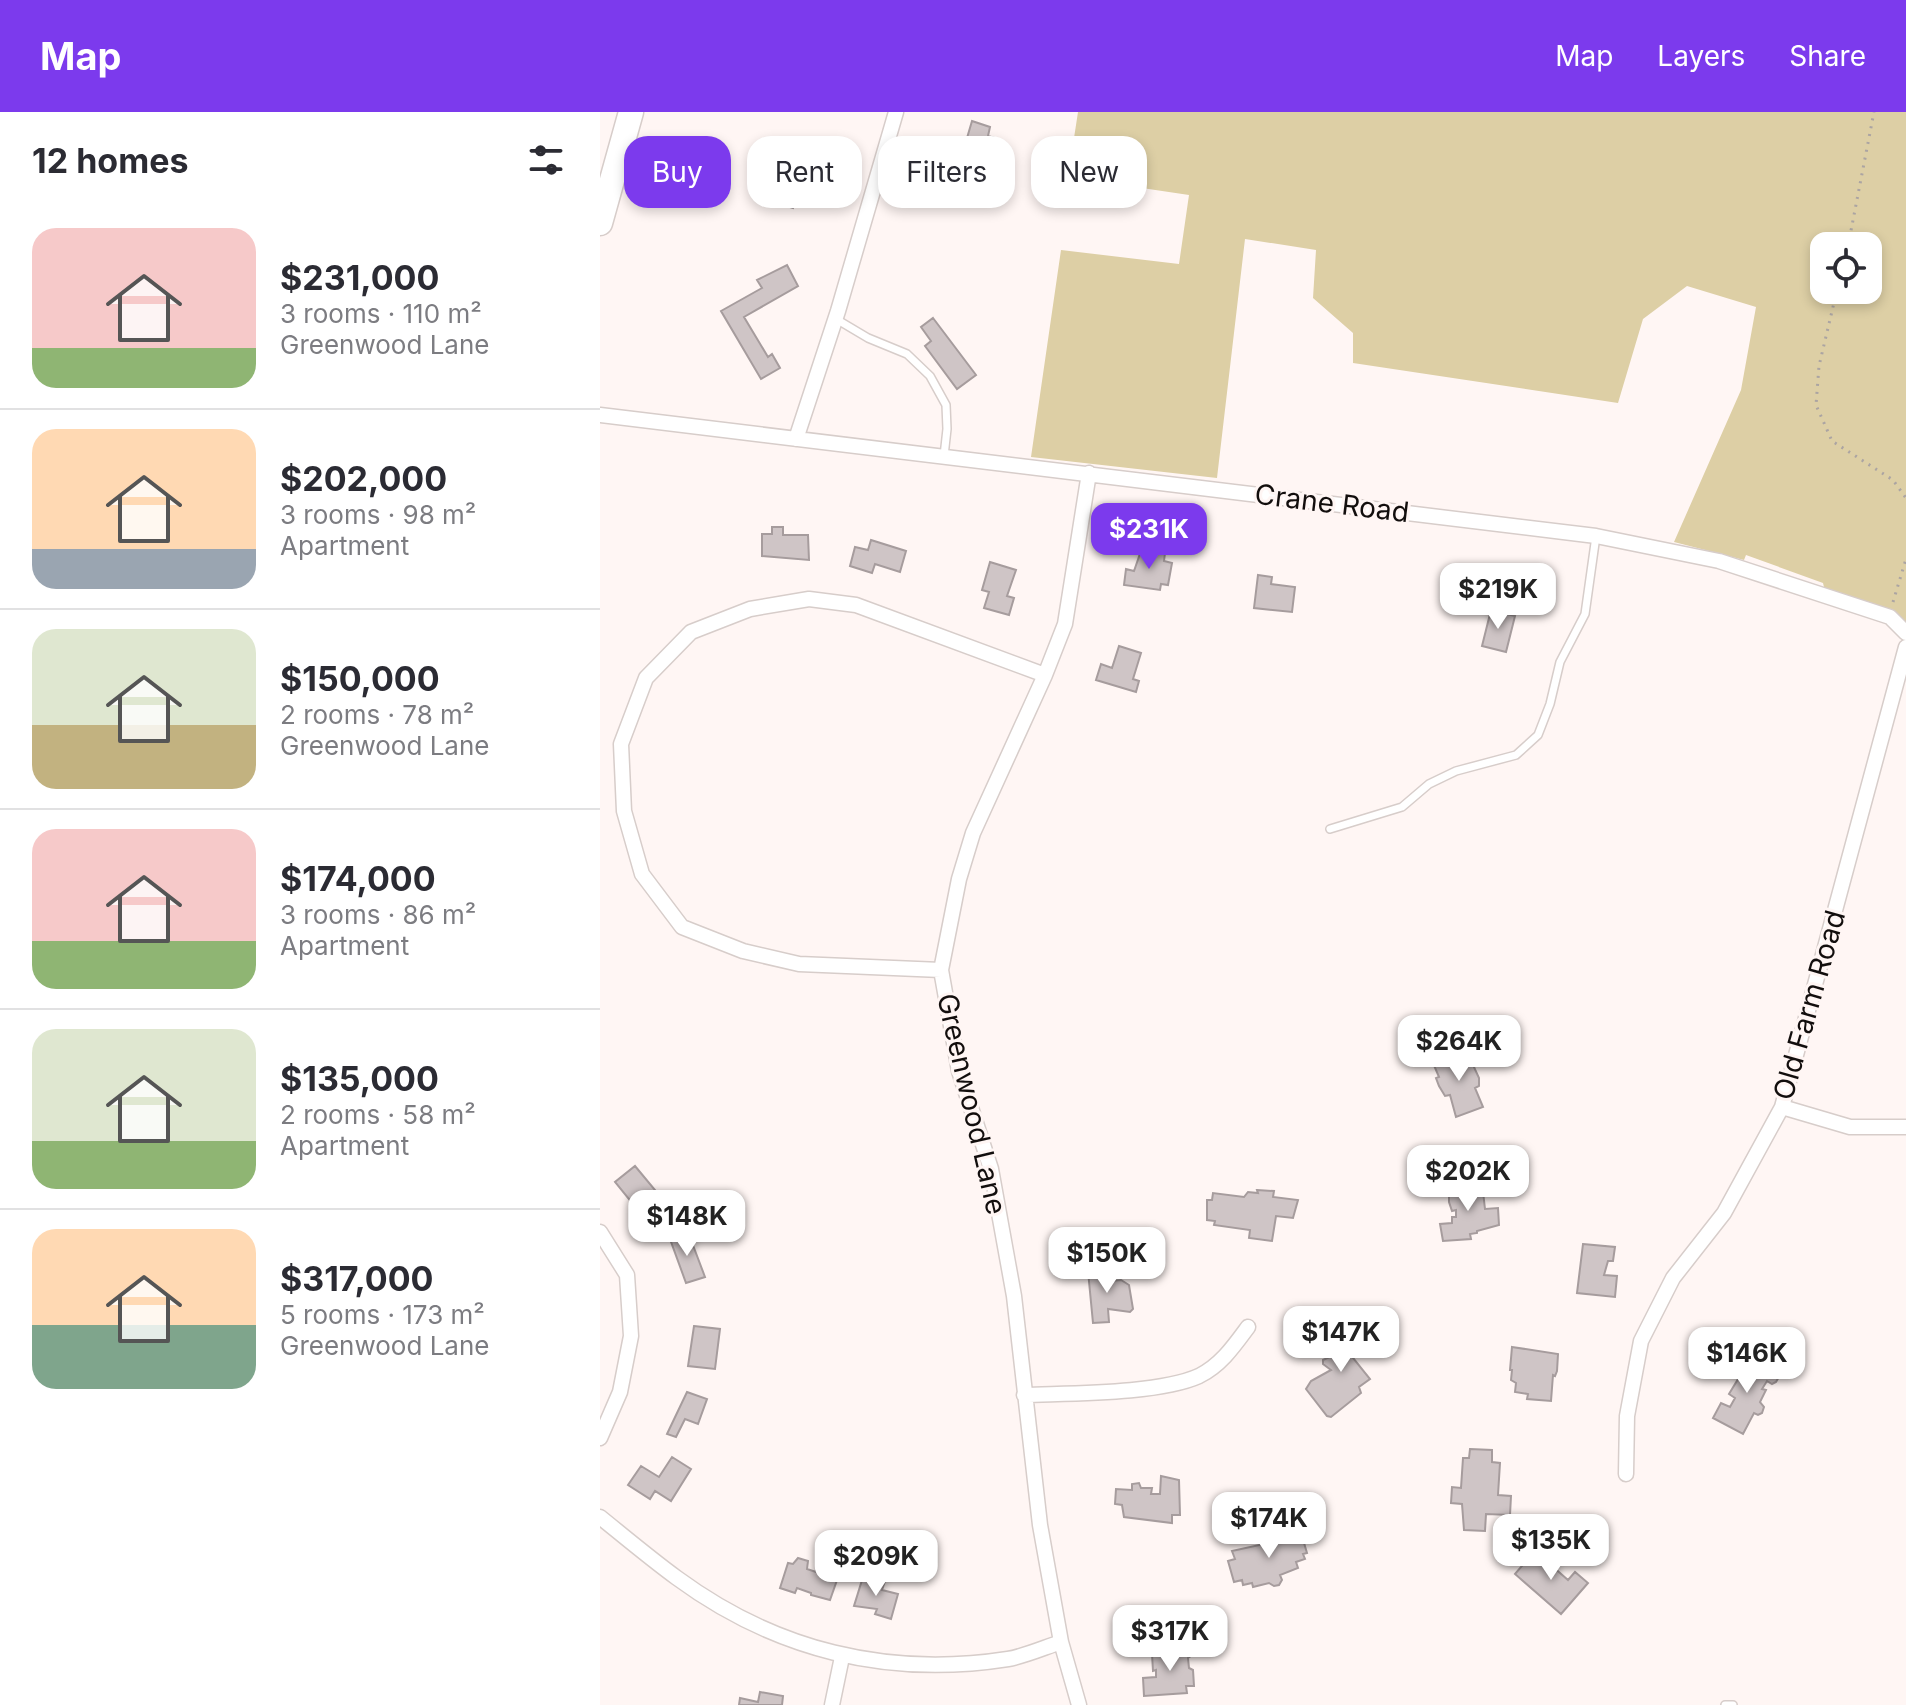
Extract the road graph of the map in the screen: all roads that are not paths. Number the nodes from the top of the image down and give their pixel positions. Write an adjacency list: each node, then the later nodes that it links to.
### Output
1 (631, 112): 3 (main road)
2 (896, 112): 4 (street)
3 (600, 223)
4 (836, 319): 6 (street); 7 (lane)
5 (600, 415): 6 (street, Crane Road)
6 (796, 439): 7 (street, Crane Road)
7 (944, 456): 8 (street, Crane Road)
8 (1089, 473): 9 (street, Crane Road); 12 (street, Greenwood Lane)
9 (1596, 536): 10 (street, Crane Road); 13 (lane)
10 (1906, 633)
11 (1906, 647): 15 (street, Old Farm Road)
12 (1045, 675): 14 (street, Greenwood Lane); 14 (street)
13 (1330, 829)
14 (941, 970): 19 (street, Greenwood Lane)
15 (1782, 1107): 16 (street); 21 (street, Old Farm Road)
16 (1906, 1127)
17 (600, 1232): 20 (street)
18 (1248, 1327): 19 (street)
19 (1024, 1395): 23 (street, Greenwood Lane)
20 (600, 1438)
21 (1626, 1474)
22 (600, 1517): 24 (street)
23 (1061, 1642): 24 (street); 26 (street, Greenwood Lane)
24 (842, 1657): 25 (street)
25 (832, 1705)
26 (1079, 1705)
27 (1725, 1705): 28 (lane)
28 (1733, 1705)

